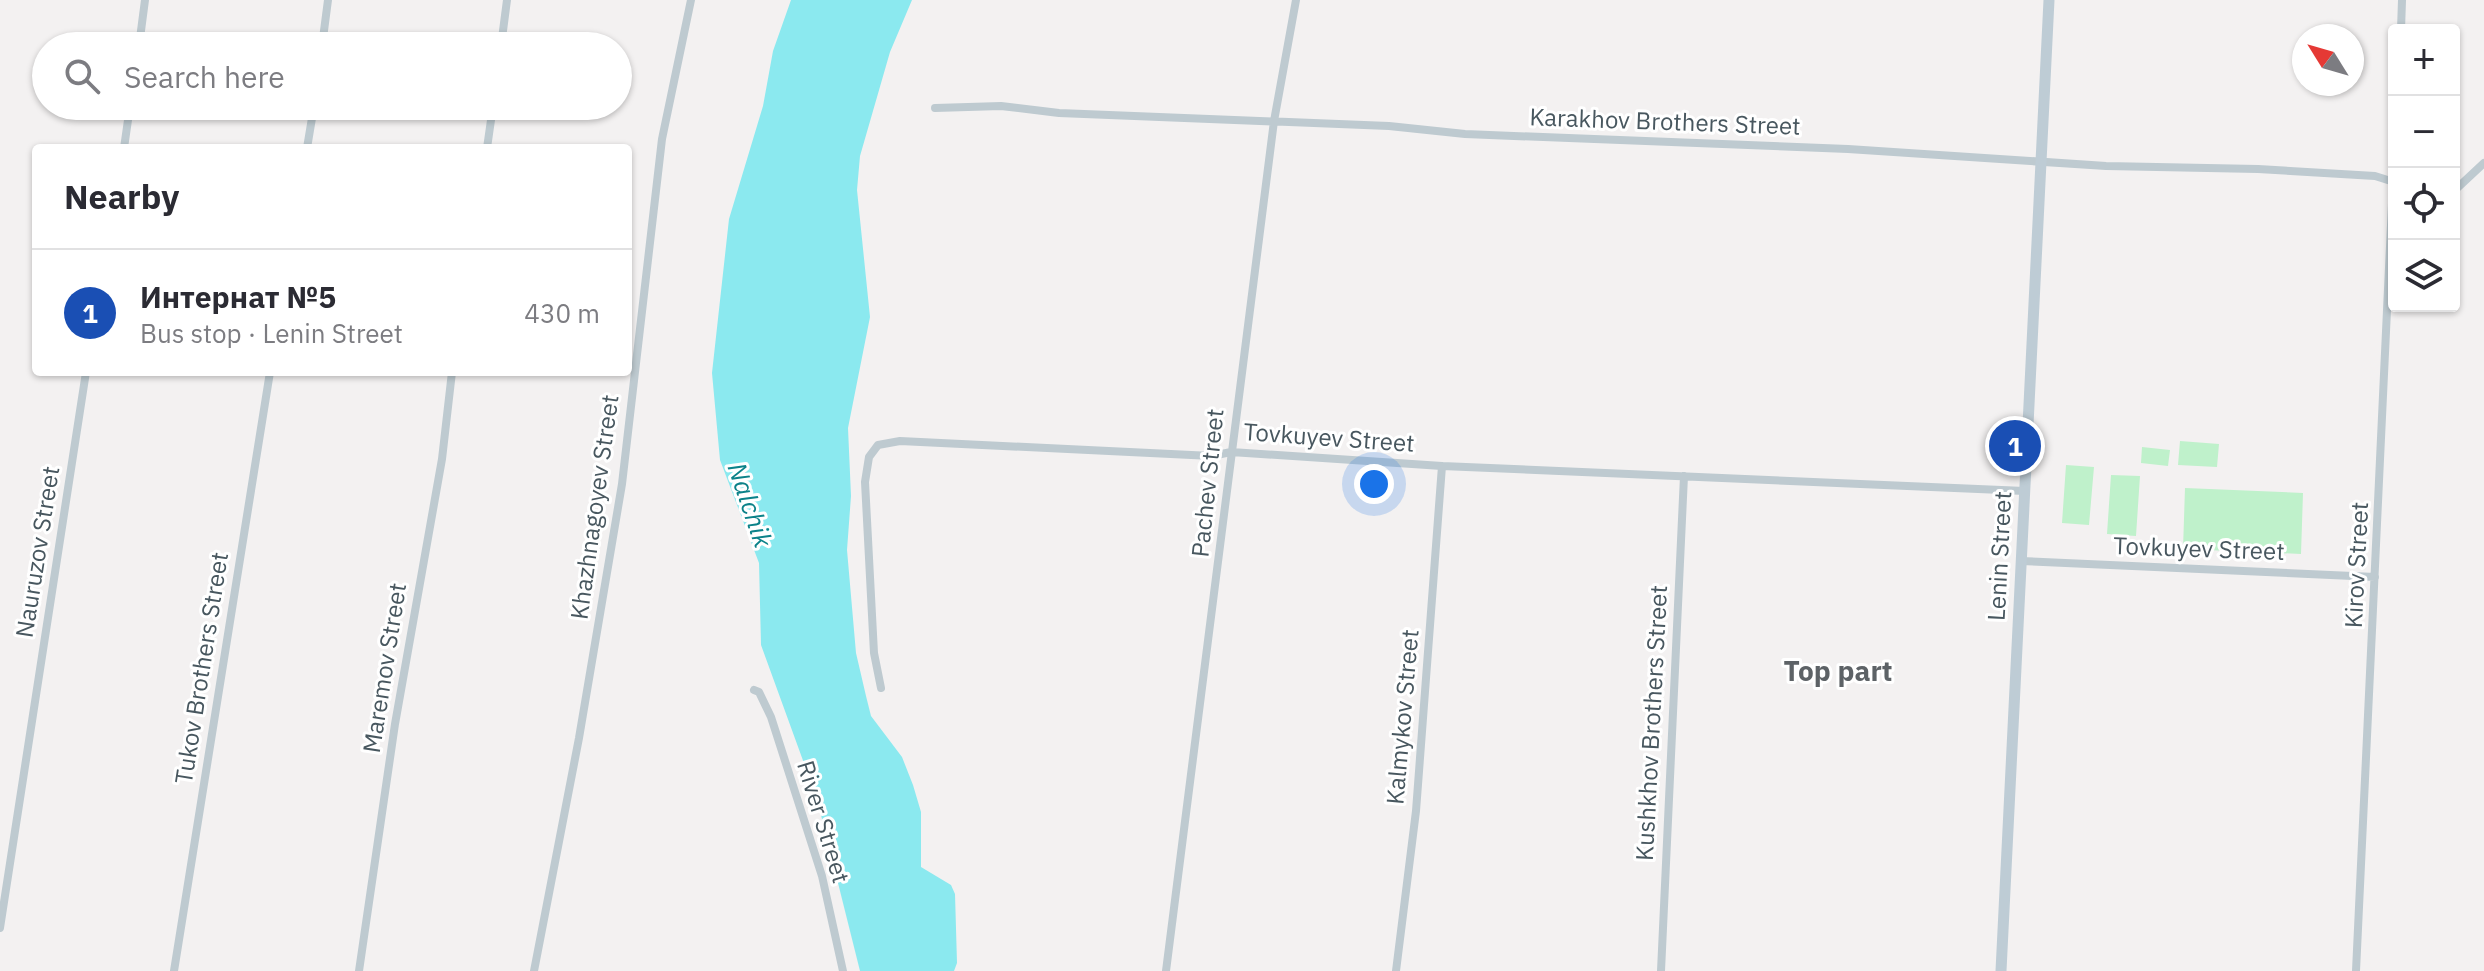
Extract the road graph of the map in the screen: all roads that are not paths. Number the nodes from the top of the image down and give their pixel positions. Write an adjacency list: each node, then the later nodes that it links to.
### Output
1 (145, 0): 9 (street)
2 (328, 0): 10 (street)
3 (507, 0): 11 (street)
4 (691, 0): 39 (street, Khazhnagoyev Street)
5 (1296, 0): 16 (street, Pachev Street)
6 (2049, 0): 20 (street, Lenin Street)
7 (2402, 0): 8 (street)
8 (2401, 24)
9 (141, 32)
10 (324, 32)
11 (503, 32)
12 (935, 108): 16 (street, Karakhov Brothers Street)
13 (128, 120): 17 (street)
14 (312, 120): 18 (street)
15 (491, 120): 19 (street)
16 (1274, 121): 20 (street, Karakhov Brothers Street); 28 (street, Pachev Street)
17 (125, 144)
18 (308, 144)
19 (488, 144)
20 (2041, 161): 22 (street, Karakhov Brothers Street); 31 (street, Lenin Street)
21 (2484, 163): 23 (street)
22 (2388, 180)
23 (2460, 185)
24 (2390, 240): 33 (street, Kirov Street)
25 (85, 376): 36 (street, Nauruzov Street)
26 (269, 376): 37 (street, Tukov Brothers Street)
27 (452, 376): 38 (street, Maremov Street)
28 (1231, 452): 29 (street, Tovkuyev Street); 34 (street, Tovkuyev Street); 41 (street, Pachev Street)
29 (1442, 466): 30 (street, Tovkuyev Street); 42 (street, Kalmykov Street)
30 (1684, 476): 31 (street, Tovkuyev Street); 43 (street, Kushkhov Brothers Street)
31 (2025, 491): 32 (street, Lenin Street)
32 (2021, 561): 33 (street, Tovkuyev Street); 44 (street, Lenin Street)
33 (2375, 577): 45 (street, Kirov Street)
34 (881, 688)
35 (754, 690): 40 (street, River Street)
36 (0, 928)
37 (174, 971)
38 (359, 971)
39 (534, 971)
40 (843, 971)
41 (1166, 971)
42 (1396, 971)
43 (1661, 971)
44 (2001, 971)
45 (2356, 971)

